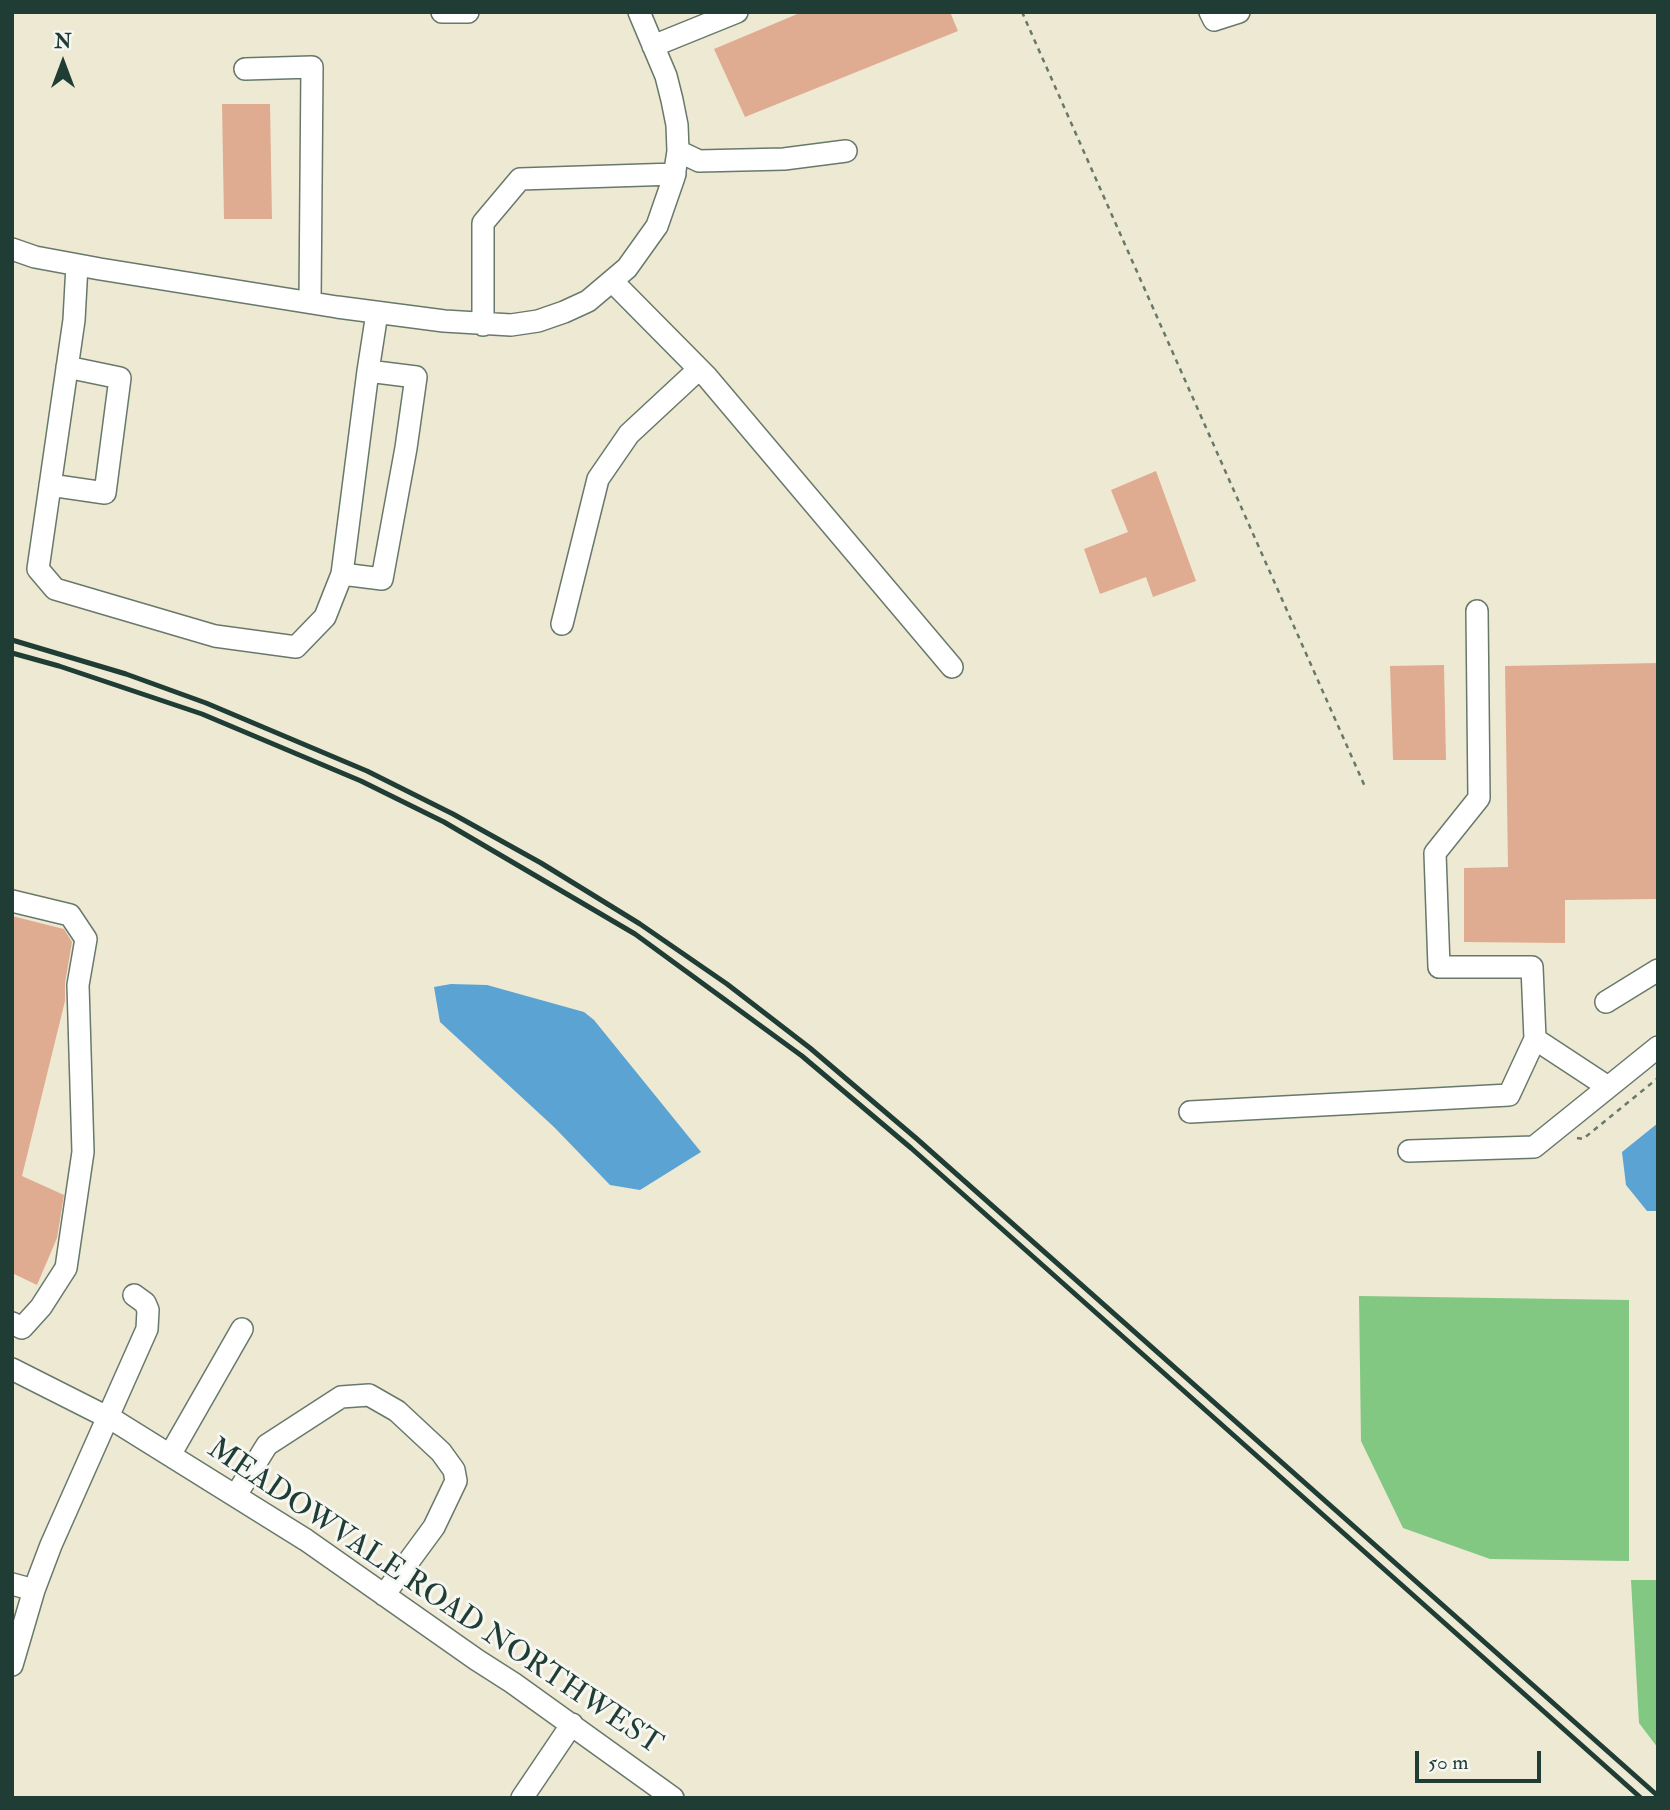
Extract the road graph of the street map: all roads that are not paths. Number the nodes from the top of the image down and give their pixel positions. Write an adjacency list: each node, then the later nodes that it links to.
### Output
1 (442, 12): 2 (street)
2 (468, 12)
3 (639, 12): 7 (street)
4 (737, 12): 7 (street)
5 (1210, 12): 6 (street)
6 (1239, 12)
7 (653, 46): 9 (street)
8 (245, 69): 15 (street)
9 (678, 151): 10 (street); 11 (street)
10 (846, 151)
11 (675, 174): 14 (street); 17 (street)
12 (12, 249): 13 (street)
13 (77, 265): 15 (street); 18 (street)
14 (613, 282): 17 (street); 19 (street)
15 (310, 302): 16 (street)
16 (376, 313): 17 (street); 20 (street)
17 (482, 325)
18 (67, 368): 21 (street); 21 (street)
19 (699, 369): 24 (street); 25 (street)
20 (368, 371): 22 (street); 22 (street)
21 (50, 485): 22 (street)
22 (342, 574)
23 (1477, 611): 29 (street)
24 (562, 624)
25 (951, 667)
26 (12, 901): 35 (street)
27 (1658, 970): 28 (street)
28 (1606, 1002)
29 (1535, 1039): 31 (street); 32 (street)
30 (1658, 1047): 31 (street)
31 (1608, 1087): 33 (street)
32 (1189, 1112)
33 (1409, 1151)
34 (134, 1295): 38 (street)
35 (12, 1323)
36 (242, 1329): 39 (street)
37 (12, 1369): 38 (street, MEADOWVALE ROAD NORTHWEST)
38 (108, 1419): 39 (street, MEADOWVALE ROAD NORTHWEST); 42 (street)
39 (170, 1455): 40 (street, MEADOWVALE ROAD NORTHWEST)
40 (236, 1495): 43 (street, MEADOWVALE ROAD NORTHWEST); 43 (street)
41 (12, 1584): 42 (street)
42 (34, 1590): 44 (street)
43 (384, 1595): 45 (street, MEADOWVALE ROAD NORTHWEST)
44 (12, 1665)
45 (572, 1724): 46 (street); 47 (street, MEADOWVALE ROAD NORTHWEST)
46 (522, 1798)
47 (673, 1798)

